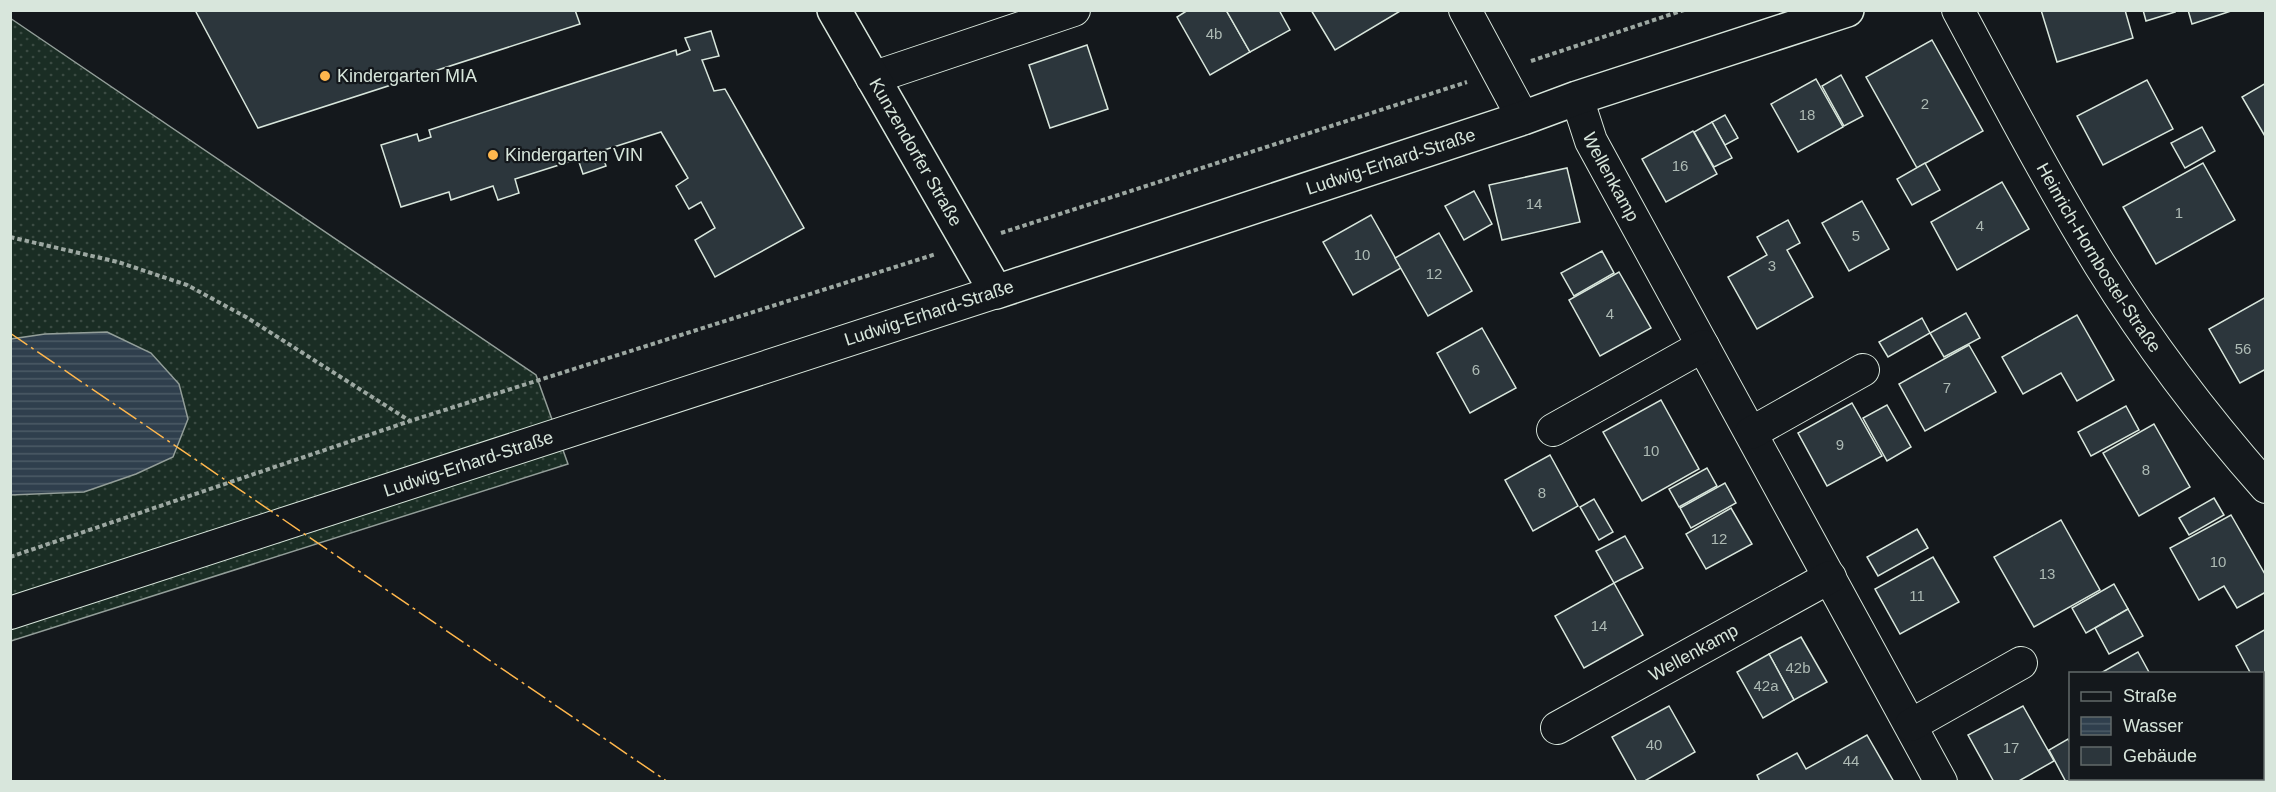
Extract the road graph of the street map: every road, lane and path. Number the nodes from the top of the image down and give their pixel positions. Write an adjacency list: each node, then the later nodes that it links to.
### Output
1 (834, 10): 8 (street, Kunzendorfer Straße)
2 (1074, 10): 8 (street)
3 (1465, 10): 7 (street)
4 (1684, 10): 7 (path)
5 (1847, 10): 9 (street, Ludwig-Erhard-Straße)
6 (1958, 10): 19 (street, Heinrich-Hornbostel-Straße)
7 (1499, 71): 10 (street); 12 (path)
8 (872, 78): 12 (street, Kunzendorfer Straße)
9 (1577, 98): 10 (street, Ludwig-Erhard-Straße); 14 (street, Wellenkamp)
10 (1523, 118): 13 (street, Ludwig-Erhard-Straße)
11 (10, 237): 16 (path)
12 (968, 244): 13 (street, Kunzendorfer Straße); 16 (path)
13 (996, 292): 22 (street, Ludwig-Erhard-Straße)
14 (1703, 346): 17 (street); 18 (street, Wellenkamp)
15 (1863, 370): 18 (street)
16 (410, 421): 20 (path)
17 (1553, 430)
18 (1751, 433): 21 (street, Wellenkamp)
19 (2265, 488)
20 (10, 557)
21 (1830, 578): 24 (street, Wellenkamp); 25 (street, Wellenkamp)
22 (10, 613)
23 (2021, 663): 24 (street)
24 (1911, 726): 26 (street, Wellenkamp)
25 (1557, 728)
26 (1941, 782)

